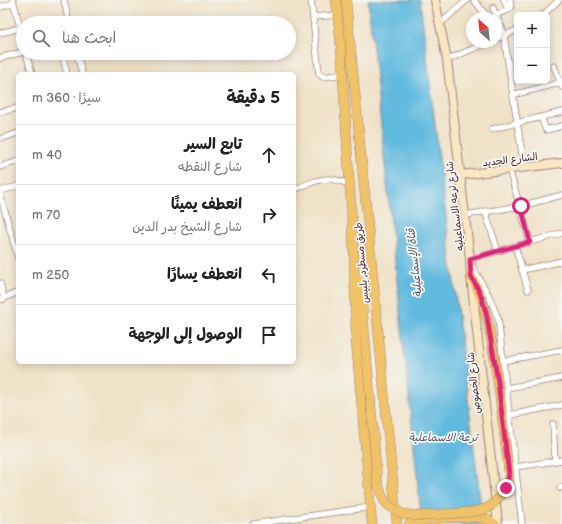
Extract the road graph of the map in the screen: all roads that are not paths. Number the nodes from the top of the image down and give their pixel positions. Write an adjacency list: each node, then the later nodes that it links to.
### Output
1 (64, 0): 21 (street)
2 (311, 0): 22 (street)
3 (336, 0): 19 (main road, طريق مسطرد, بلبيس)
4 (346, 0): 94 (main road, طريق مسطرد, بلبيس)
5 (435, 0): 23 (main road, شارع ترعه الاسماعيليه)
6 (467, 0): 23 (street)
7 (474, 0): 15 (street)
8 (504, 0): 14 (street)
9 (510, 0): 14 (street)
10 (559, 0): 18 (street)
11 (14, 2): 12 (street); 20 (street)
12 (0, 7)
13 (493, 8): 16 (street)
14 (508, 10): 17 (street)
15 (484, 12)
16 (495, 12)
17 (502, 12)
18 (545, 12)
19 (338, 15): 22 (street); 40 (main road, طريق مسطرد, بلبيس)
20 (17, 16)
21 (67, 16)
22 (313, 18): 40 (street)
23 (440, 24): 35 (main road, شارع ترعه الاسماعيليه)
24 (16, 29): 27 (street)
25 (502, 31): 28 (street)
26 (514, 31): 28 (street)
27 (0, 33)
28 (504, 36): 42 (street)
29 (475, 48): 35 (street)
30 (16, 54): 31 (street)
31 (0, 58)
32 (28, 60): 37 (street)
33 (64, 60): 38 (street)
34 (79, 60): 39 (street)
35 (447, 60): 57 (main road, شارع ترعه الاسماعيليه)
36 (554, 66): 41 (street)
37 (31, 72)
38 (67, 72)
39 (82, 72)
40 (343, 74): 58 (main road, طريق مسطرد, بلبيس)
41 (561, 85): 42 (street)
42 (512, 95): 47 (street)
43 (16, 108): 44 (street)
44 (0, 112)
45 (562, 112): 46 (street)
46 (542, 117): 47 (street); 48 (street)
47 (516, 123): 49 (street); 55 (street)
48 (562, 126)
49 (492, 129)
50 (16, 134): 51 (street)
51 (3, 138)
52 (16, 162): 54 (street)
53 (562, 163): 55 (main road, الشارع الجديد)
54 (0, 167)
55 (524, 167): 56 (main road, الشارع الجديد)
56 (509, 169): 57 (main road, الشارع الجديد); 64 (street)
57 (460, 175): 66 (main road, شارع ترعه الاسماعيليه)
58 (350, 183): 60 (street); 72 (main road, طريق مسطرد, بلبيس)
59 (16, 187): 61 (street)
60 (296, 189)
61 (0, 191)
62 (0, 194): 70 (street)
63 (562, 195): 64 (street)
64 (520, 206): 65 (street); 68 (street)
65 (485, 211): 66 (street); 71 (street)
66 (465, 215): 73 (main road, شارع ترعه الاسماعيليه)
67 (562, 233): 68 (street)
68 (530, 242): 69 (street)
69 (515, 246): 71 (street); 75 (street)
70 (16, 251)
71 (498, 251): 73 (street)
72 (354, 254): 76 (main road, bridge); 91 (main road, طريق مسطرد, بلبيس)
73 (470, 261): 76 (main road, شارع الخصوص); 82 (street, شارع ترعه الاسماعيليه)
74 (562, 261): 75 (street)
75 (522, 270): 78 (street)
76 (471, 276): 97 (main road, شارع الخصوص)
77 (0, 284): 80 (street)
78 (528, 290)
79 (16, 293): 80 (street)
80 (2, 300)
81 (562, 350): 82 (street)
82 (503, 361): 84 (street, شارع ترعه الاسماعيليه)
83 (562, 378): 84 (street)
84 (507, 388): 86 (street, شارع ترعه الاسماعيليه)
85 (562, 405): 86 (street)
86 (510, 415): 90 (street, شارع ترعه الاسماعيليه)
87 (553, 424): 89 (street)
88 (562, 460): 89 (street)
89 (555, 461): 90 (street)
90 (516, 467): 98 (street, شارع ترعه الاسماعيليه)
91 (371, 507): 92 (street); 93 (main road, طريق مسطرد, بلبيس)
92 (253, 524)
93 (372, 524)
94 (397, 524)
95 (409, 524): 96 (main road)
96 (495, 524)
97 (498, 524)
98 (522, 524)

